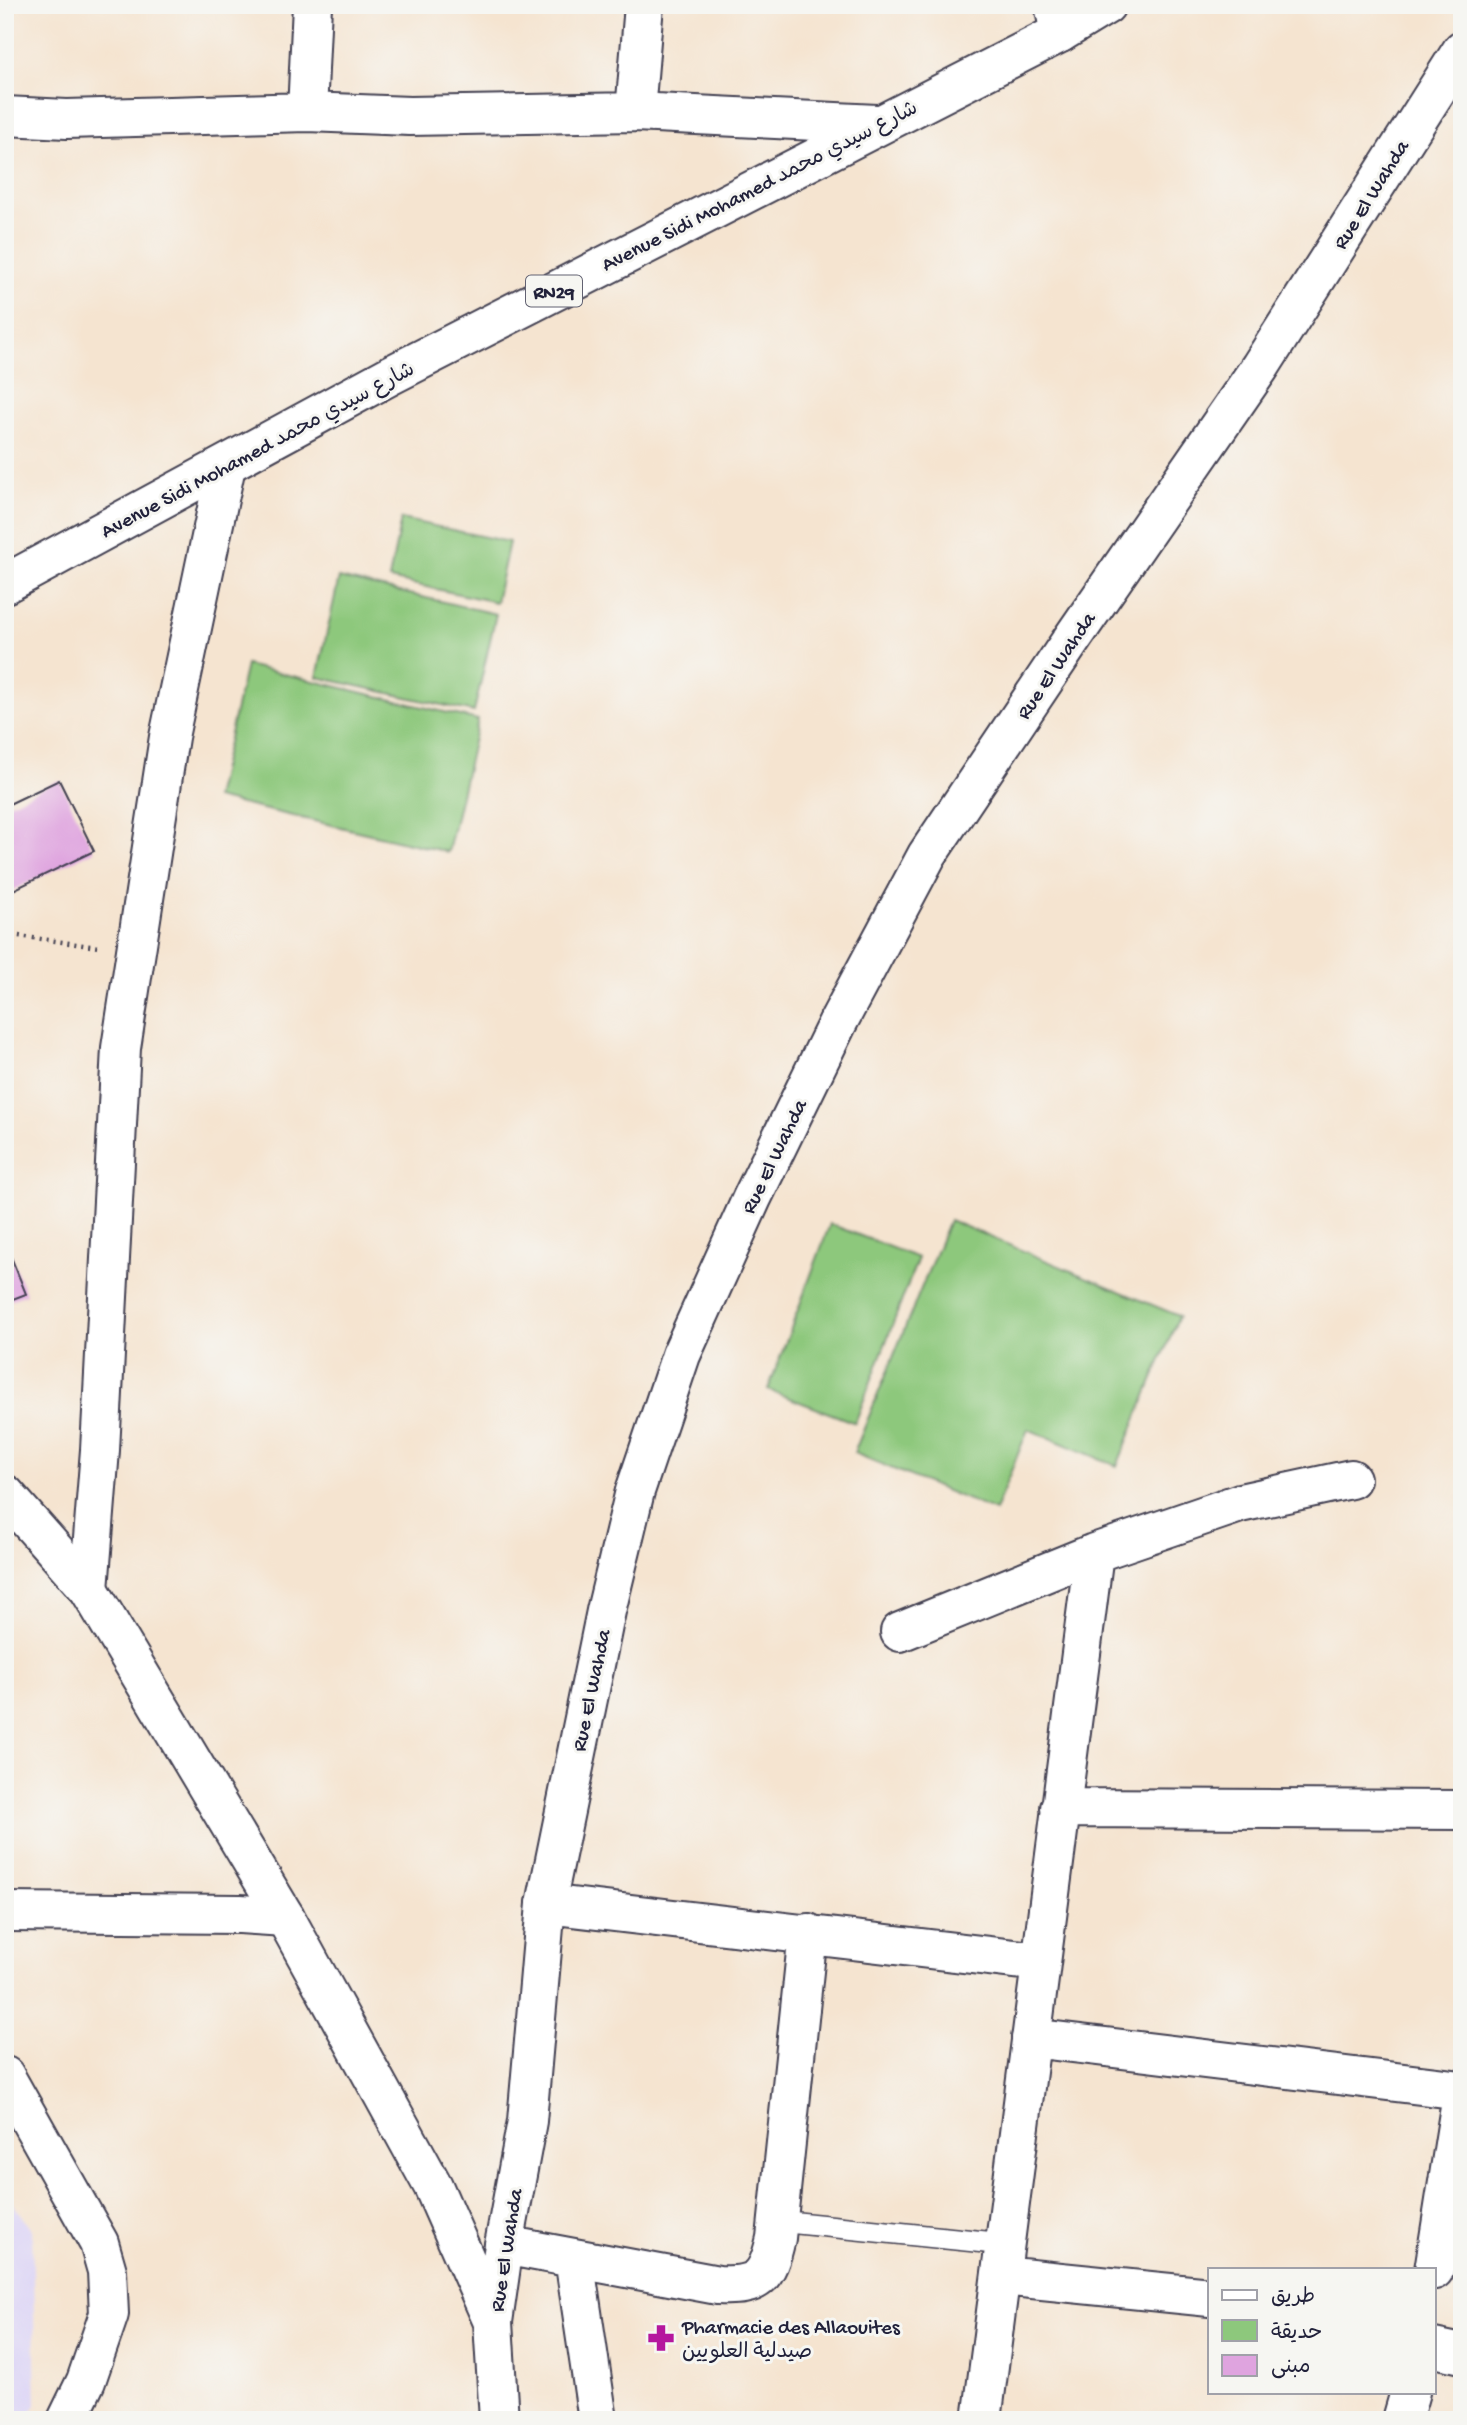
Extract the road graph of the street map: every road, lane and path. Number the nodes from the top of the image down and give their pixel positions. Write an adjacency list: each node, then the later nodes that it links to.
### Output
1 (312, 5): 6 (street)
2 (644, 5): 7 (street)
3 (1106, 5): 4 (street, Avenue Sidi Mohamed شارع سيدي محمد / RN29)
4 (1057, 19): 9 (street, Avenue Sidi Mohamed شارع سيدي محمد / RN29)
5 (1462, 50): 21 (street, Rue El Wahda)
6 (306, 112): 7 (street); 8 (street)
7 (635, 112): 9 (street)
8 (5, 116)
9 (877, 124): 10 (street, Avenue Sidi Mohamed شارع سيدي محمد / RN29)
10 (226, 466): 11 (street, Avenue Sidi Mohamed شارع سيدي محمد / RN29); 13 (street)
11 (5, 584)
12 (5, 934): 13 (path)
13 (135, 953): 17 (street)
14 (1351, 1479): 16 (street)
15 (5, 1494): 17 (street)
16 (1094, 1553): 18 (street); 19 (street)
17 (89, 1589): 23 (street)
18 (900, 1632)
19 (1060, 1808): 20 (street); 25 (street)
20 (1462, 1810)
21 (546, 1904): 24 (street); 30 (street, Rue El Wahda)
22 (5, 1912): 23 (street)
23 (285, 1917): 35 (street)
24 (807, 1933): 25 (street); 29 (street)
25 (1040, 1962): 26 (street)
26 (1031, 2038): 28 (street); 32 (street)
27 (5, 2076): 39 (street)
28 (1462, 2092): 33 (street)
29 (778, 2221): 31 (street); 32 (lane)
30 (504, 2245): 31 (street); 35 (street, Rue El Wahda)
31 (574, 2258): 41 (street)
32 (1003, 2260): 34 (street); 42 (street)
33 (1434, 2268)
34 (1208, 2297)
35 (493, 2322): 40 (street, Rue El Wahda)
36 (1436, 2348): 37 (street)
37 (1462, 2354)
38 (1409, 2394): 43 (street)
39 (67, 2420)
40 (499, 2420)
41 (598, 2420)
42 (982, 2420)
43 (1402, 2420)

